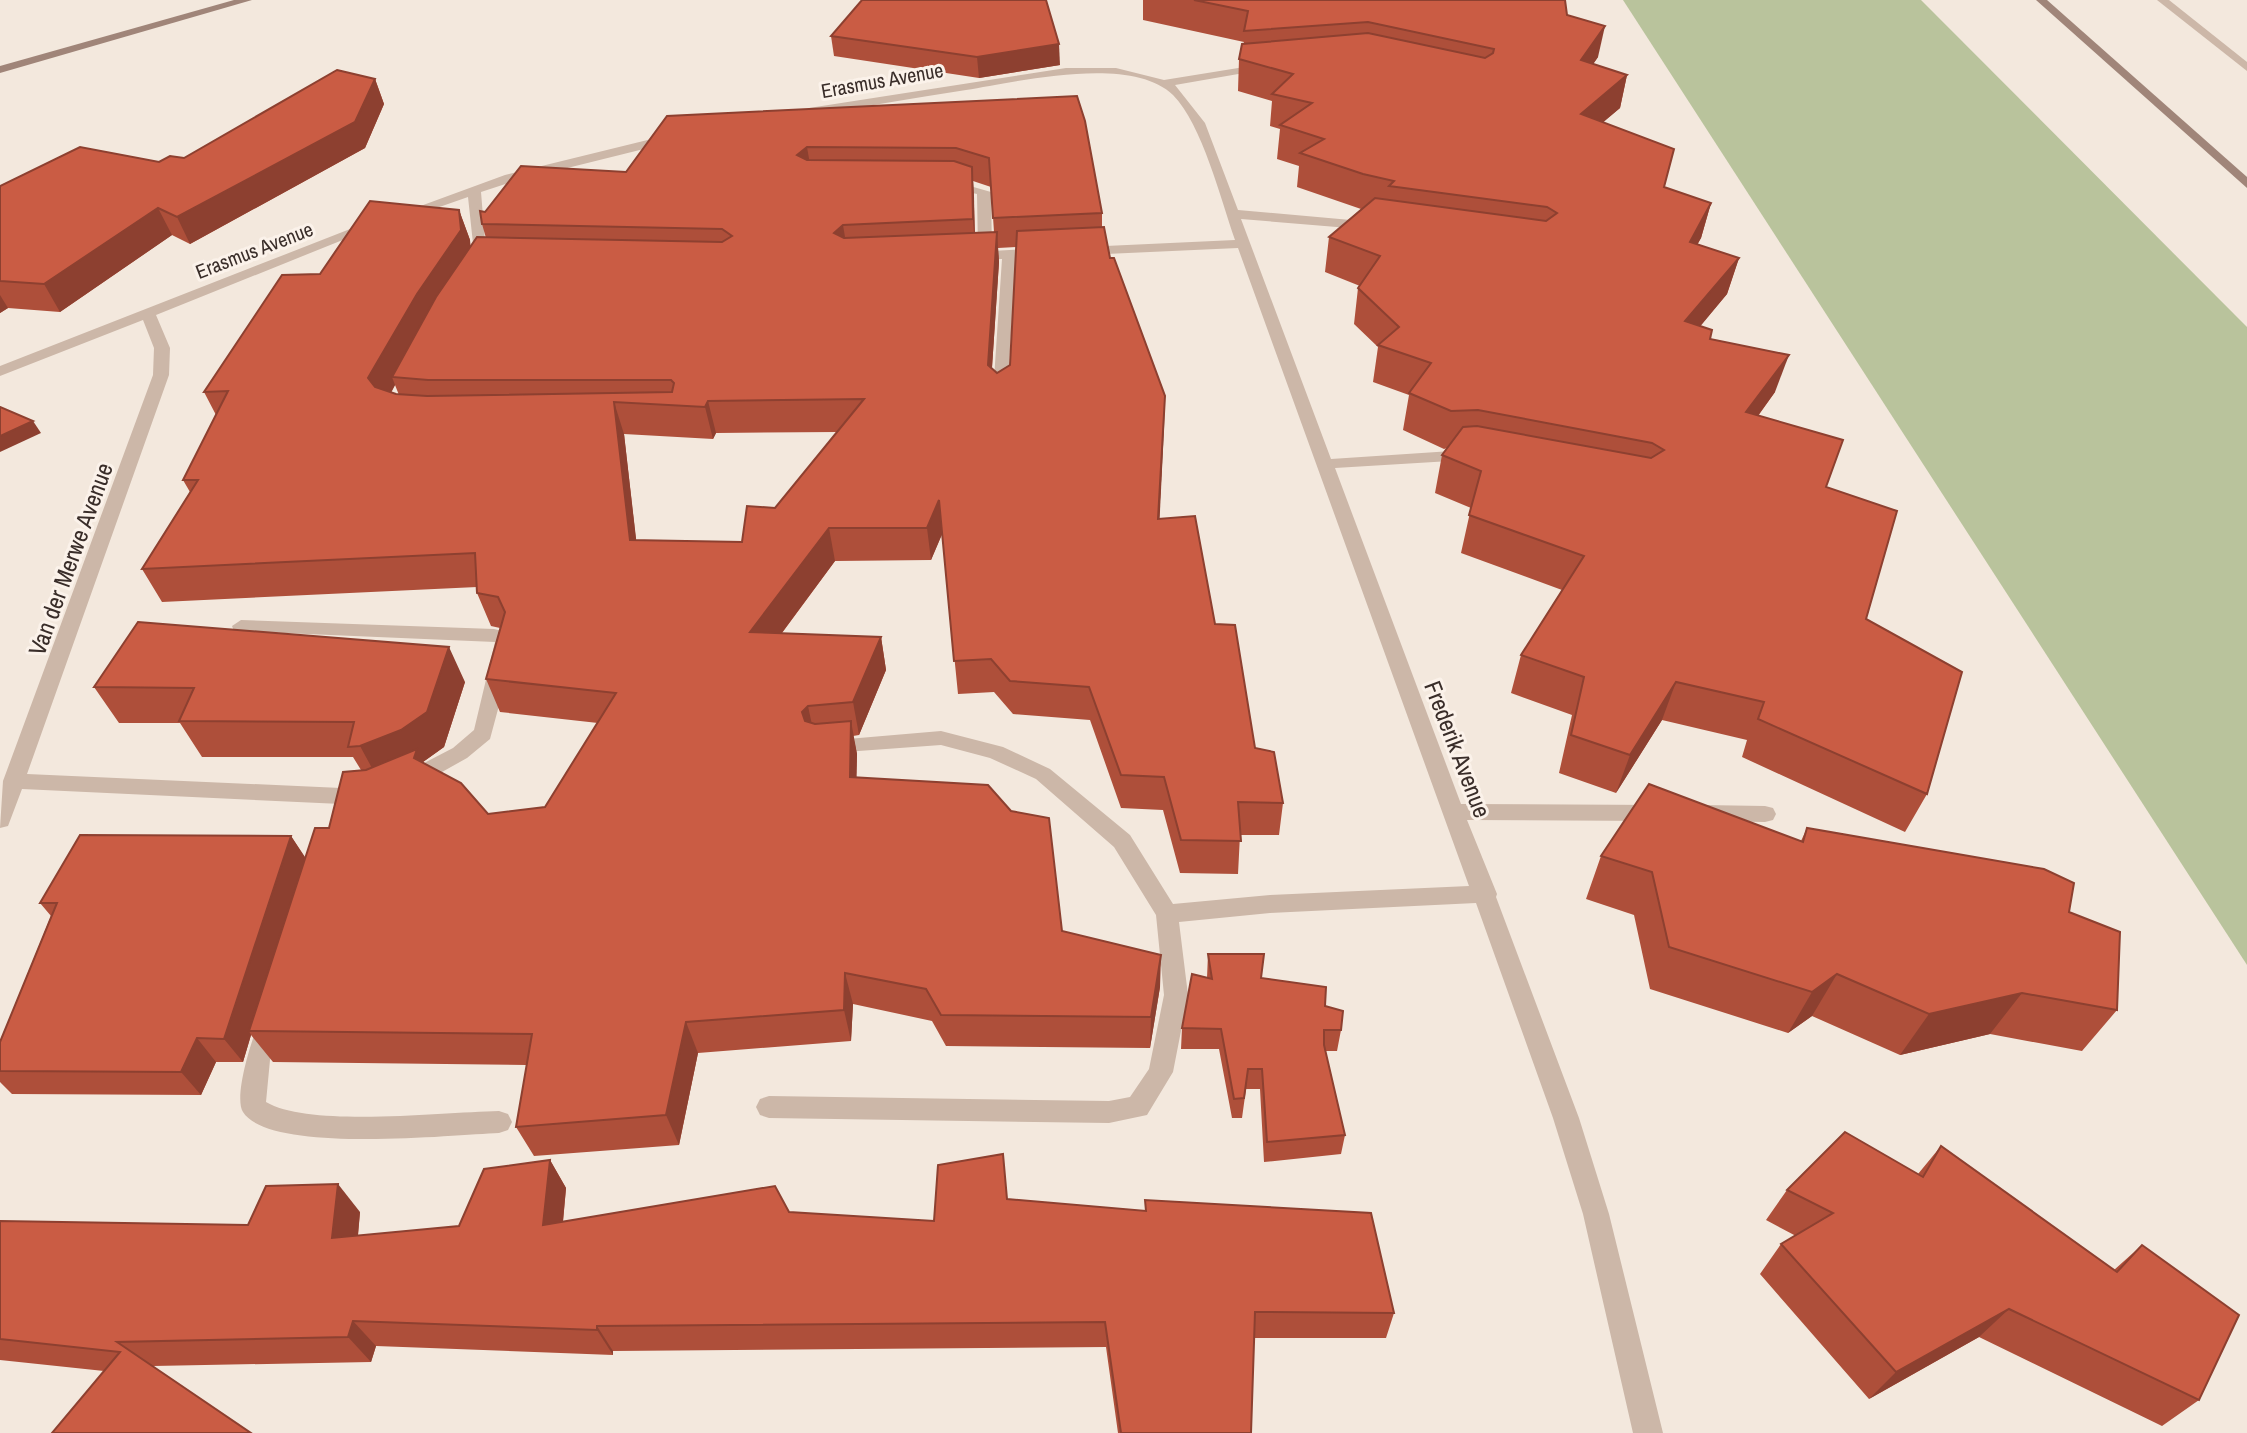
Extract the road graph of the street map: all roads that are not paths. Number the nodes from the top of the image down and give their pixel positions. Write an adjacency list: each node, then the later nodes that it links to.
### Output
1 (247, 0): 6 (main road)
2 (2041, 0): 11 (main road)
3 (2162, 0): 5 (street)
4 (1277, 66): 7 (street)
5 (2247, 68)
6 (0, 70)
7 (1173, 90): 8 (street, Erasmus Avenue); 13 (street, Frederik Avenue)
8 (797, 115)
9 (691, 133): 12 (street, Erasmus Avenue)
10 (929, 184): 17 (street)
11 (2247, 184)
12 (474, 190): 19 (street); 20 (street, Erasmus Avenue)
13 (1234, 214): 14 (street); 15 (street, Frederik Avenue)
14 (1384, 228)
15 (1243, 244): 16 (street); 24 (street, Frederik Avenue)
16 (1009, 254): 17 (street); 22 (street)
17 (985, 256): 18 (street)
18 (955, 257)
19 (484, 265)
20 (148, 313): 21 (street, Erasmus Avenue); 27 (street, Van der Merwe Avenue)
21 (0, 371)
22 (1001, 397)
23 (1485, 458): 24 (street)
24 (1324, 464): 29 (street, Frederik Avenue)
25 (241, 626): 28 (street)
26 (822, 747): 34 (street)
27 (13, 781): 28 (street); 31 (street, Van der Merwe Avenue)
28 (341, 796): 32 (street)
29 (1454, 812): 30 (street); 33 (street, Frederik Avenue)
30 (1765, 814)
31 (0, 820)
32 (331, 825)
33 (1486, 894): 34 (street); 38 (street, Frederik Avenue)
34 (1167, 914): 36 (street)
35 (276, 1001): 37 (street)
36 (769, 1107)
37 (499, 1122)
38 (1648, 1433)

